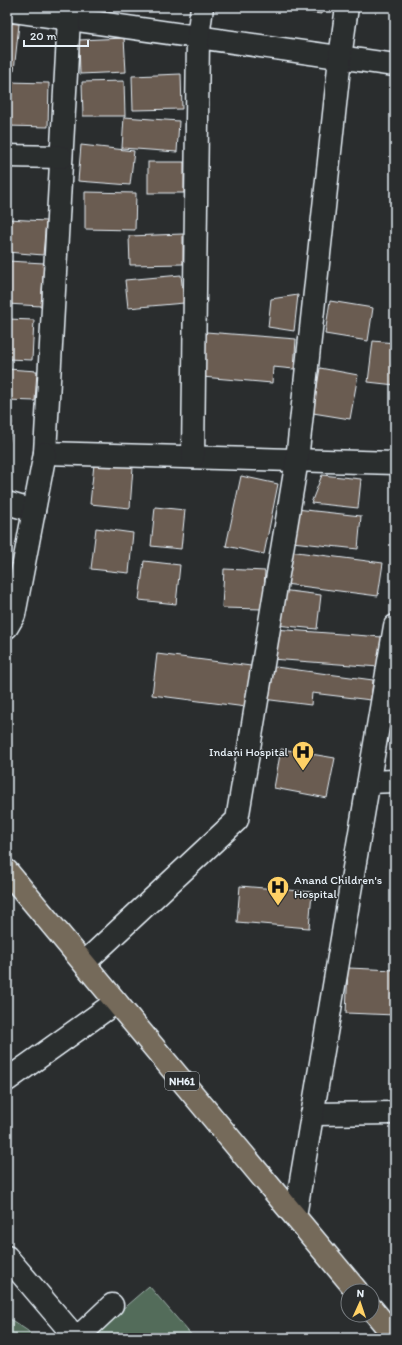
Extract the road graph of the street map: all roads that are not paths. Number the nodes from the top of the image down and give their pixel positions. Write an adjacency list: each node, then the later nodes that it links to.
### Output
1 (202, 7): 5 (street)
2 (348, 7): 6 (street)
3 (7, 10): 4 (street)
4 (69, 19): 5 (street); 9 (street)
5 (198, 37): 6 (street); 11 (street)
6 (340, 58): 7 (street); 12 (street)
7 (395, 65)
8 (7, 156): 9 (street)
9 (61, 157): 10 (street)
10 (45, 453): 11 (street); 15 (street)
11 (193, 457): 12 (street)
12 (297, 460): 13 (street); 21 (street)
13 (395, 463)
14 (7, 503): 15 (street)
15 (34, 511): 17 (street)
16 (395, 626): 19 (street)
17 (7, 627)
18 (395, 781): 19 (street)
19 (369, 782): 25 (street)
20 (7, 871): 21 (main road, NH61)
21 (84, 963): 22 (main road, NH61)
22 (116, 1002): 23 (street); 26 (main road, NH61)
23 (7, 1080)
24 (395, 1112): 25 (street)
25 (312, 1114): 26 (street)
26 (295, 1216): 28 (main road, NH61)
27 (7, 1257): 32 (street)
28 (350, 1283)
29 (112, 1305): 32 (street)
30 (380, 1319): 31 (main road)
31 (395, 1337)
32 (76, 1338)

